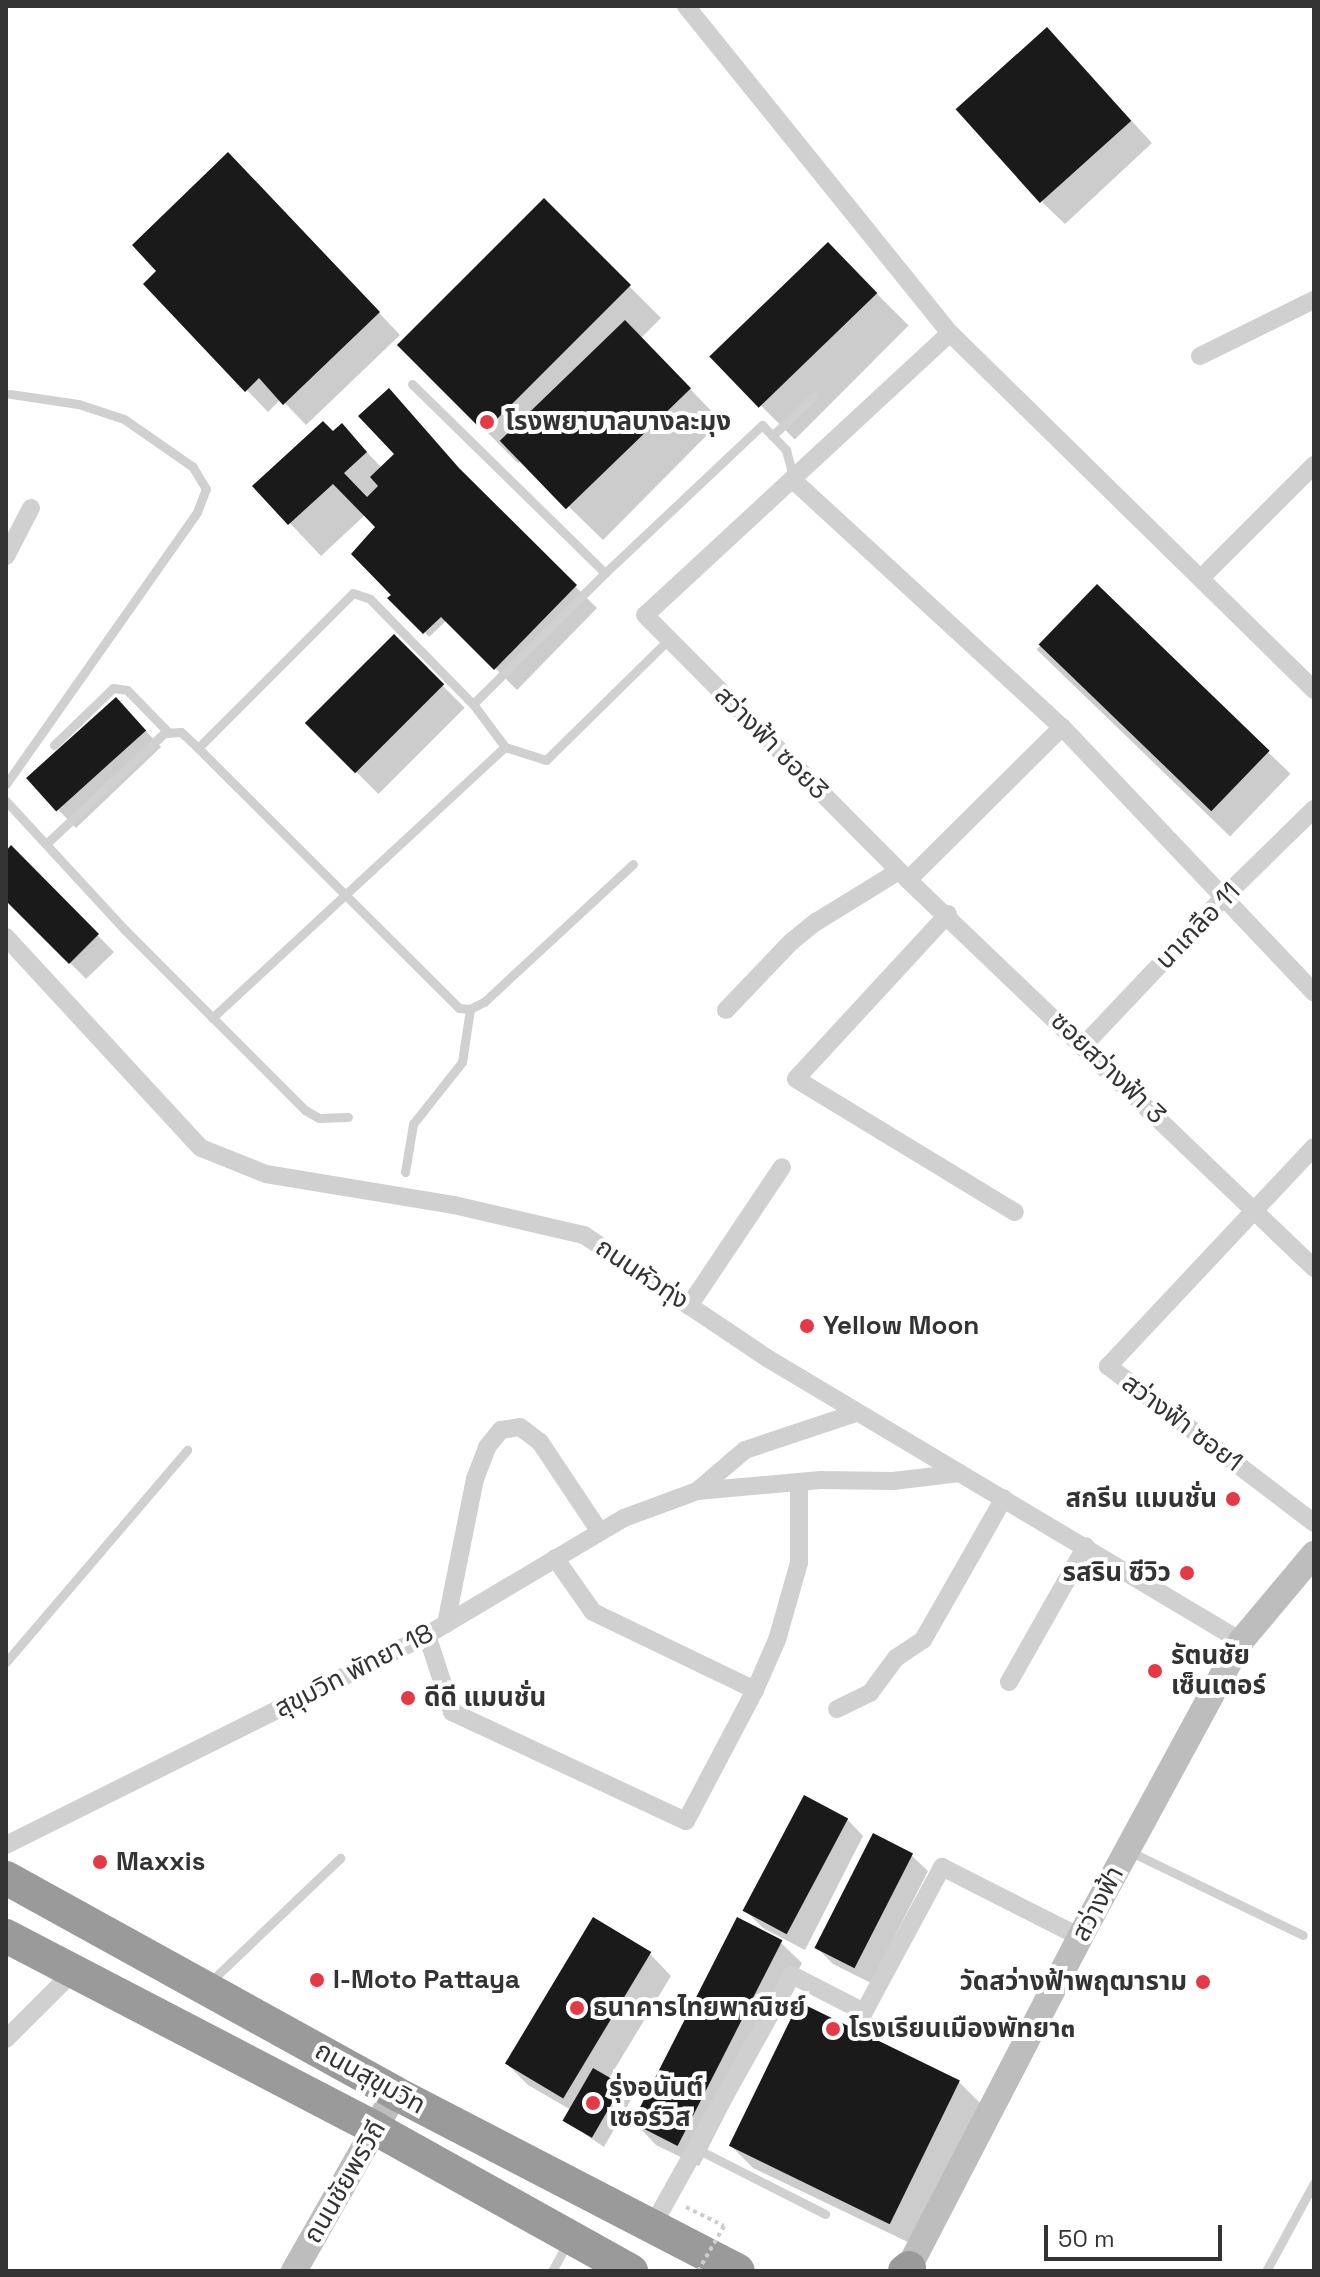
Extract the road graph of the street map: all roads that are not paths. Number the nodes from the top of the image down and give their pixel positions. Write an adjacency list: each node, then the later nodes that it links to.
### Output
1 (686, 6): 3 (street)
2 (1314, 300): 4 (street)
3 (950, 333): 10 (street); 14 (street)
4 (1200, 356)
5 (412, 384): 13 (lane)
6 (10, 394): 23 (lane)
7 (813, 397): 8 (lane)
8 (772, 436): 10 (lane); 13 (lane)
9 (1314, 465): 14 (street)
10 (793, 480): 15 (street, สว่างฟ้า ซอย3); 18 (street)
11 (31, 508): 12 (street)
12 (6, 556)
13 (605, 573): 17 (lane)
14 (1201, 578): 16 (street)
15 (668, 640): 21 (lane); 28 (street, สว่างฟ้า ซอย3)
16 (1314, 690)
17 (473, 704): 21 (lane); 22 (lane)
18 (1062, 727): 28 (street); 30 (street)
19 (169, 733): 20 (lane); 22 (lane); 26 (lane)
20 (54, 745)
21 (505, 747): 29 (lane)
22 (198, 748): 29 (lane)
23 (6, 784)
24 (6, 801): 26 (lane)
25 (1314, 809): 30 (street, นาเกลือ 11)
26 (46, 844): 36 (lane)
27 (633, 864): 34 (lane)
28 (903, 875): 31 (street, ซอยสว่างฟ้า 3); 35 (street)
29 (344, 895): 34 (lane); 36 (lane)
30 (1222, 899): 33 (street); 37 (street, นาเกลือ 11)
31 (948, 914): 37 (street, ซอยสว่างฟ้า 3); 43 (street)
32 (6, 937): 45 (street, ถนนหัวทุ่ง)
33 (1314, 993)
34 (470, 1009): 41 (lane)
35 (726, 1010)
36 (212, 1018): 38 (lane)
37 (1084, 1045): 42 (street, ซอยสว่างฟ้า 3)
38 (348, 1117)
39 (1314, 1147): 42 (street)
40 (782, 1167): 45 (street)
41 (405, 1172)
42 (1254, 1208): 44 (street, ซอยสว่างฟ้า 3); 52 (street, สว่างฟ้า ซอย1)
43 (1015, 1212)
44 (1314, 1268)
45 (689, 1306): 46 (street, ถนนหัวทุ่ง)
46 (856, 1413): 48 (street, ถนนหัวทุ่ง); 50 (street, สุขุมวิท พัทยา 18)
47 (187, 1450): 60 (lane)
48 (960, 1473): 49 (street, สุขุมวิท พัทยา 18); 51 (street, ถนนหัวทุ่ง)
49 (799, 1482): 50 (street, สุขุมวิท พัทยา 18); 62 (street)
50 (697, 1491): 53 (street, สุขุมวิท พัทยา 18)
51 (1004, 1498): 54 (street, ถนนหัวทุ่ง); 63 (street)
52 (1314, 1523)
53 (600, 1532): 56 (street, สุขุมวิท พัทยา 18); 57 (street)
54 (1086, 1546): 59 (street, ถนนหัวทุ่ง); 61 (street)
55 (1314, 1554): 59 (street, สว่างฟ้า)
56 (555, 1558): 57 (street, สุขุมวิท พัทยา 18); 62 (street)
57 (446, 1624): 58 (street, สุขุมวิท พัทยา 18)
58 (427, 1635): 62 (street); 64 (street, สุขุมวิท พัทยา 18)
59 (1241, 1641): 65 (street, สว่างฟ้า)
60 (6, 1662)
61 (1009, 1682)
62 (755, 1690)
63 (837, 1709)
64 (6, 1845)
65 (1127, 1850): 68 (lane); 70 (street, สว่างฟ้า)
66 (340, 1858): 72 (lane)
67 (6, 1878): 72 (highway, ถนนสุขุมวิท)
68 (1303, 1935)
69 (6, 1936): 71 (highway, ถนนสุขุมวิท)
70 (1080, 1937): 76 (street); 81 (street, สว่างฟ้า)
71 (73, 1972): 73 (street); 75 (highway, ถนนสุขุมวิท)
72 (205, 1987): 74 (highway, ถนนสุขุมวิท)
73 (6, 2039)
74 (395, 2093): 75 (street, ถนนชัยพรวิถี); 79 (highway, ถนนสุขุมวิท)
75 (376, 2129): 80 (highway, ถนนสุขุมวิท); 82 (street, ถนนชัยพรวิถี)
76 (695, 2148): 78 (lane); 79 (street)
77 (1314, 2183): 86 (lane)
78 (825, 2214)
79 (653, 2225): 85 (highway, ถนนสุขุมวิท)
80 (570, 2238): 83 (lane); 84 (highway, ถนนสุขุมวิท)
81 (907, 2270)
82 (294, 2271)
83 (552, 2271)
84 (631, 2271)
85 (738, 2271)
86 (1266, 2271)

